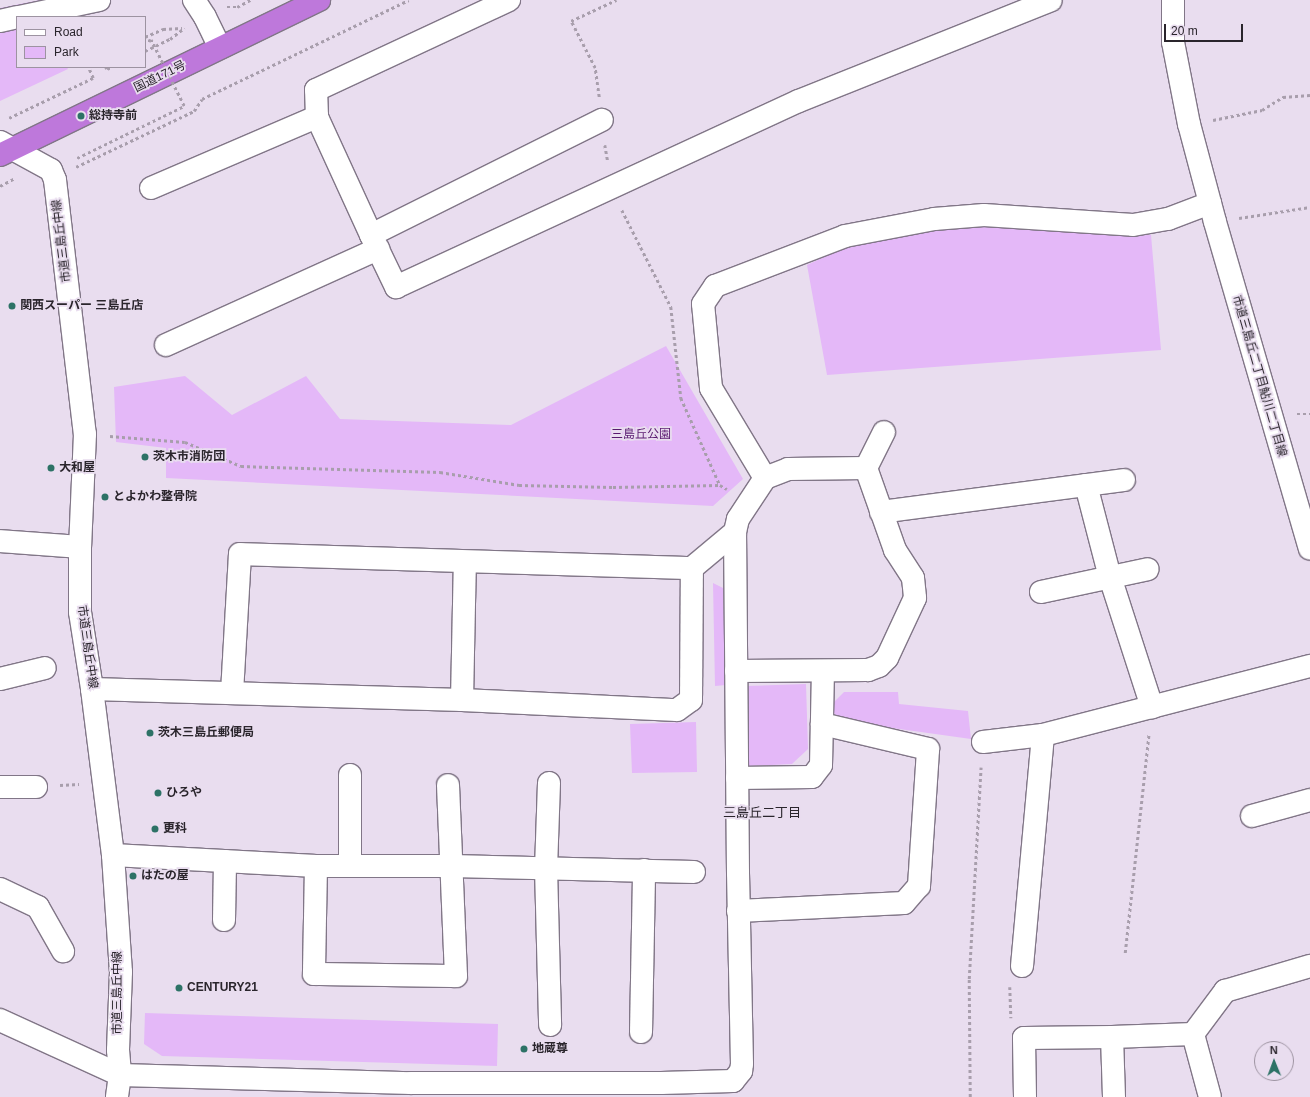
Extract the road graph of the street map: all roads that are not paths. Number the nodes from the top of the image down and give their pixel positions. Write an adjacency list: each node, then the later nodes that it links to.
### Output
1 (99, 0): 7 (street)
2 (194, 0): 10 (street)
3 (319, 0): 10 (highway, 国道171号)
4 (509, 0): 11 (street)
5 (1051, 0): 16 (street)
6 (1173, 0): 15 (street, 市道三島丘二丁目鮎川二丁目線)
7 (23, 16)
8 (16, 17): 9 (street)
9 (0, 21)
10 (220, 48): 13 (highway, 国道171号)
11 (317, 117): 14 (street); 16 (street)
12 (602, 120): 16 (street)
13 (4, 148): 26 (street, 市道三島丘中線)
14 (151, 188)
15 (1212, 213): 20 (street); 27 (street, 市道三島丘二丁目鮎川二丁目線)
16 (374, 242): 17 (street)
17 (166, 345)
18 (884, 432): 19 (street)
19 (866, 468): 20 (street); 23 (street)
20 (765, 478): 24 (street)
21 (1124, 480): 22 (street)
22 (1086, 484): 23 (street); 31 (street)
23 (882, 512): 36 (street)
24 (735, 532): 29 (street); 35 (street)
25 (0, 541): 26 (street)
26 (80, 547): 38 (street, 市道三島丘中線)
27 (1310, 548)
28 (465, 562): 29 (street); 39 (street); 40 (street)
29 (692, 568): 40 (street)
30 (1148, 569): 31 (street)
31 (1110, 577): 32 (street); 41 (street)
32 (1041, 592)
33 (1310, 666): 41 (street)
34 (45, 668): 37 (street)
35 (736, 671): 36 (street); 46 (street)
36 (823, 671): 42 (street)
37 (0, 680)
38 (92, 689): 39 (street); 53 (street, 市道三島丘中線)
39 (232, 693): 40 (street)
40 (462, 700)
41 (1152, 707): 43 (street)
42 (822, 724): 46 (street); 62 (street)
43 (1043, 735): 44 (street); 65 (street)
44 (983, 742)
45 (350, 776): 55 (street)
46 (737, 778): 62 (street)
47 (549, 783): 58 (street)
48 (448, 785): 57 (street)
49 (0, 787): 50 (street)
50 (36, 787)
51 (1310, 800): 52 (street)
52 (1252, 816)
53 (113, 854): 54 (street); 72 (street, 市道三島丘中線)
54 (225, 861): 56 (street); 63 (street)
55 (350, 865): 56 (street); 57 (street)
56 (316, 866): 57 (street)
57 (452, 866): 58 (street)
58 (546, 868): 59 (street); 68 (street)
59 (644, 870): 60 (street); 69 (street)
60 (694, 872)
61 (0, 889): 64 (street)
62 (738, 911): 73 (street)
63 (224, 920)
64 (63, 951)
65 (1022, 966)
66 (1310, 966): 70 (street)
67 (0, 1020): 72 (street)
68 (550, 1025)
69 (640, 1032)
70 (1193, 1034): 71 (street); 79 (street)
71 (1112, 1037): 77 (street); 78 (street)
72 (120, 1075): 74 (street); 76 (street, 市道三島丘中線)
73 (732, 1089): 75 (street)
74 (512, 1090): 75 (street)
75 (660, 1090)
76 (117, 1097)
77 (1024, 1097)
78 (1114, 1097)
79 (1210, 1097)

